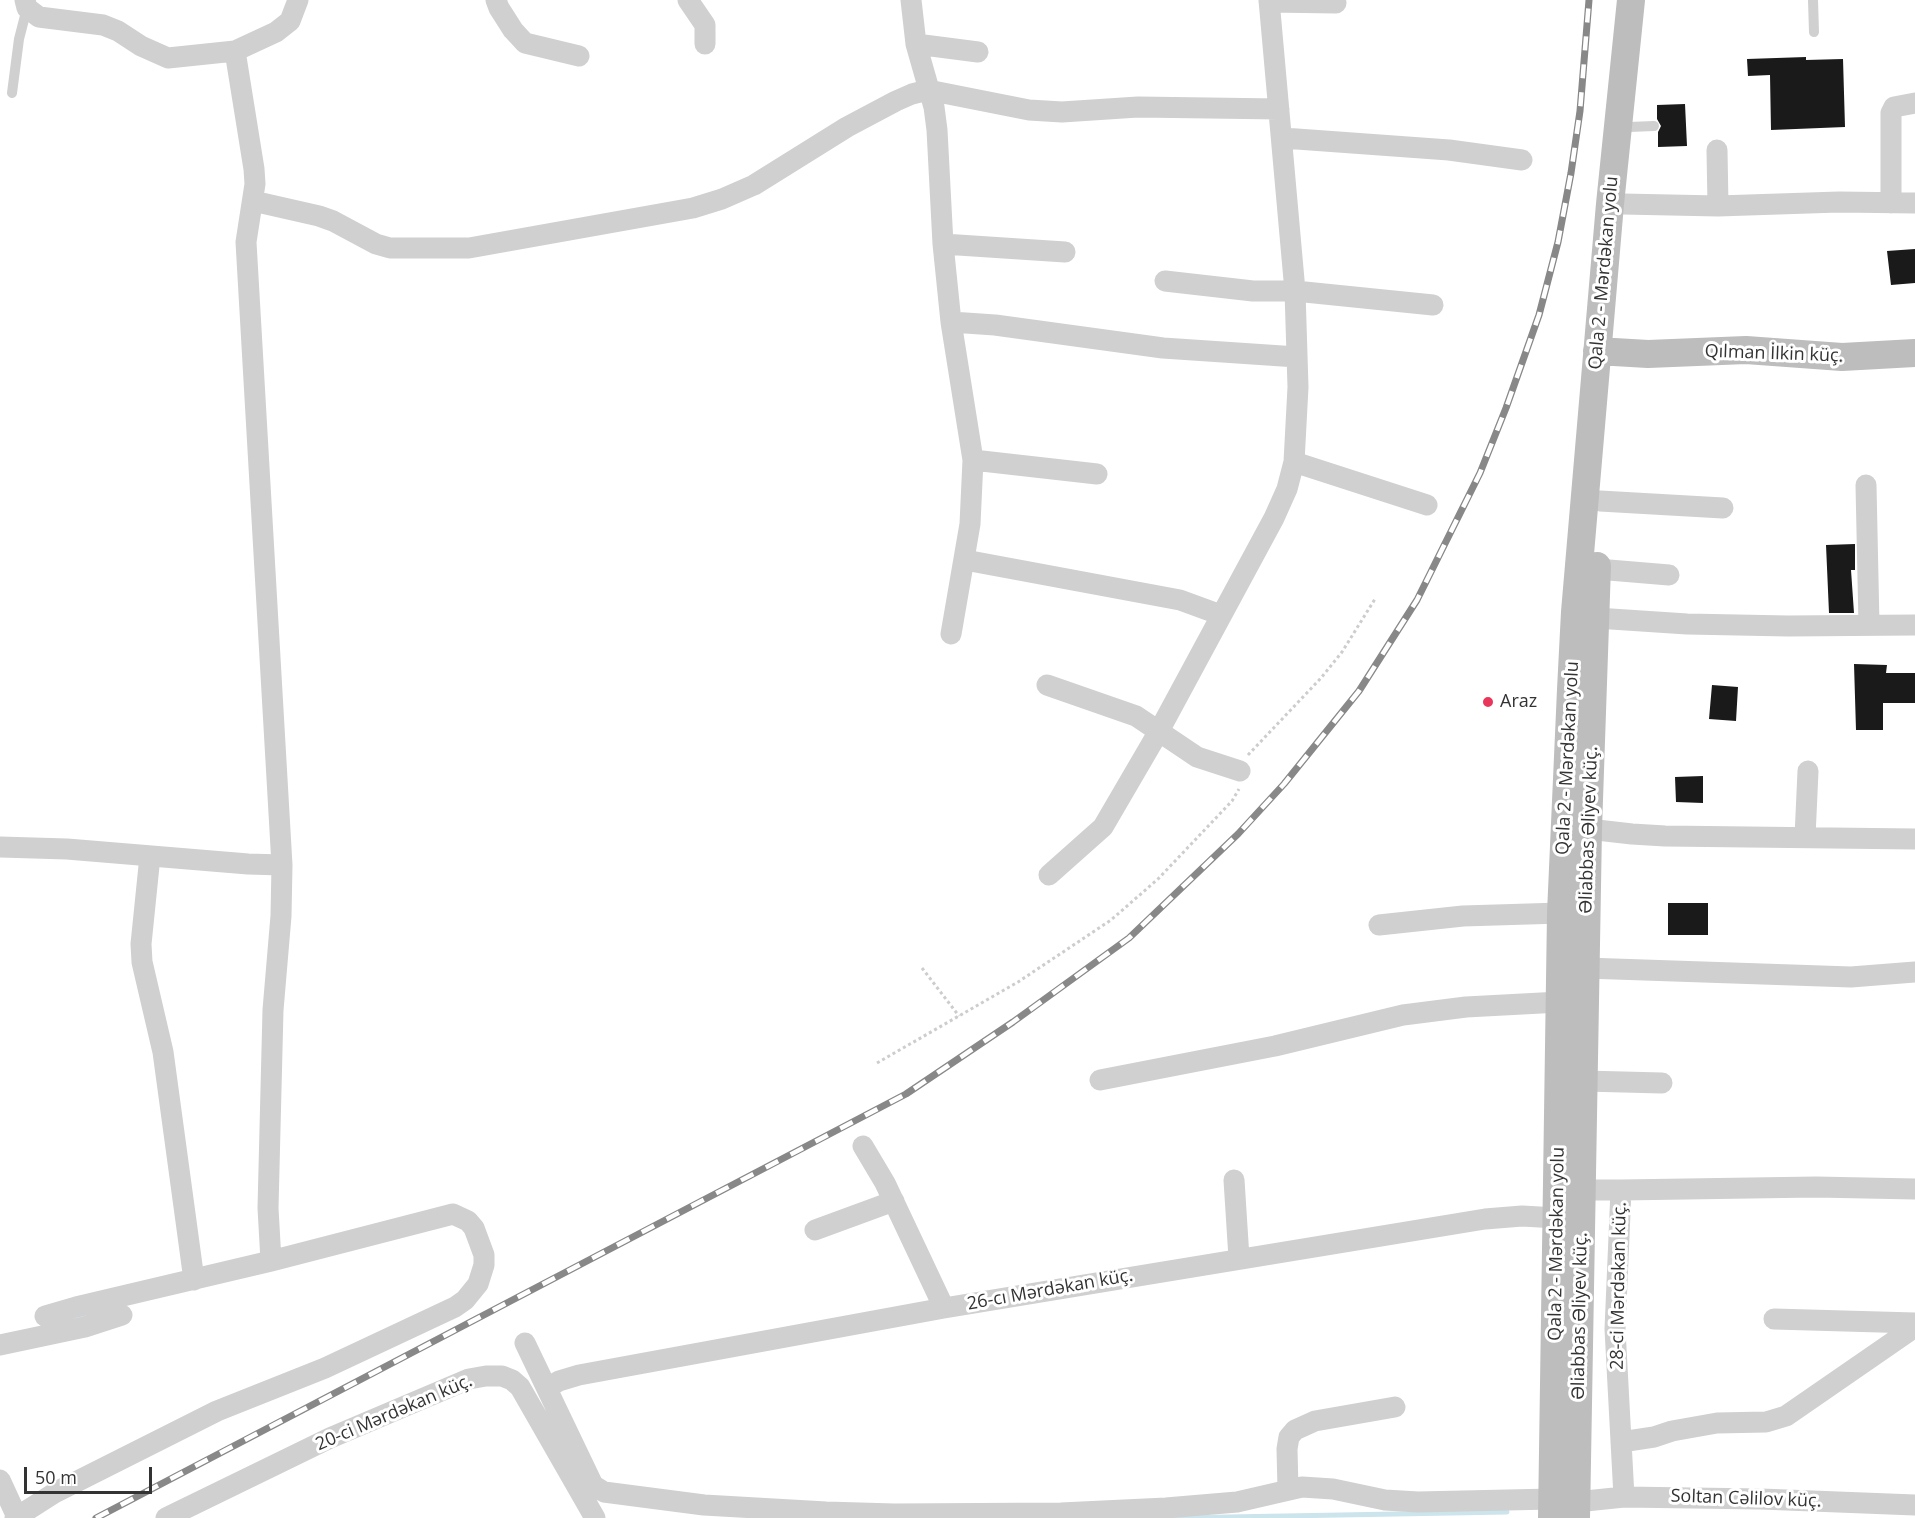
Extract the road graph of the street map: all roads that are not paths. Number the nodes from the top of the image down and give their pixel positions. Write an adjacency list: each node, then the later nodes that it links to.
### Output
1 (298, 0): 14 (street)
2 (496, 0): 16 (street)
3 (688, 0): 12 (street)
4 (912, 0): 13 (street)
5 (1631, 0): 35 (main road, Qala 2 - Mərdəkan yolu)
6 (1641, 0): 27 (main road, Əliabbas Əliyev küç.)
7 (1813, 0): 11 (lane)
8 (1269, 1): 9 (street); 20 (street)
9 (1336, 3)
10 (26, 4): 14 (street); 18 (lane)
11 (1814, 32)
12 (705, 44)
13 (916, 44): 15 (street); 17 (street)
14 (235, 51): 24 (street)
15 (978, 52)
16 (579, 56)
17 (928, 90): 20 (street); 24 (street); 29 (street)
18 (12, 93)
19 (1915, 103): 25 (street)
20 (1280, 109): 21 (street)
21 (1283, 138): 23 (street); 32 (street)
22 (1718, 150): 28 (street)
23 (1522, 160)
24 (253, 201): 62 (street)
25 (1891, 203): 26 (street); 28 (street)
26 (1915, 203)
27 (1623, 204): 28 (street); 35 (main road, Əliabbas Əliyev küç.)
28 (1718, 206)
29 (944, 244): 30 (street); 34 (street)
30 (1065, 252)
31 (1165, 281): 32 (street)
32 (1296, 291): 33 (street); 37 (street)
33 (1433, 305)
34 (951, 322): 37 (street); 38 (street)
35 (1604, 351): 36 (main road, Qılman İlkin küç.); 42 (main road, Əliabbas Əliyev küç.); 64 (main road, Qala 2 - Mərdəkan yolu)
36 (1915, 353)
37 (1297, 357): 39 (street)
38 (973, 460): 40 (street); 45 (street)
39 (1294, 462): 43 (street); 48 (street)
40 (1098, 474)
41 (1866, 485): 50 (street)
42 (1599, 501): 44 (street); 46 (main road, Əliabbas Əliyev küç.)
43 (1427, 505)
44 (1723, 508)
45 (965, 560): 48 (street); 52 (street)
46 (1597, 569): 47 (street); 49 (main road, Əliabbas Əliyev küç.)
47 (1669, 575)
48 (1221, 615): 54 (street)
49 (1596, 618): 50 (street); 57 (main road, Əliabbas Əliyev küç.)
50 (1869, 625): 51 (street)
51 (1915, 625)
52 (951, 634)
53 (1047, 685): 54 (street)
54 (1159, 731): 55 (street); 63 (street)
55 (1240, 771)
56 (1808, 771): 58 (street)
57 (1588, 829): 58 (street); 66 (main road, Əliabbas Əliyev küç.)
58 (1805, 837): 59 (street)
59 (1915, 838)
60 (0, 847): 61 (street)
61 (150, 856): 62 (street); 82 (street)
62 (282, 865): 81 (street)
63 (1049, 875)
64 (1561, 913): 65 (street); 68 (main road, Qala 2 - Mərdəkan yolu)
65 (1379, 925)
66 (1585, 968): 67 (street); 70 (main road, Əliabbas Əliyev küç.)
67 (1915, 972)
68 (1560, 1002): 69 (street); 78 (main road, Qala 2 - Mərdəkan yolu)
69 (1100, 1080)
70 (1584, 1081): 71 (street); 75 (main road, Əliabbas Əliyev küç.)
71 (1662, 1083)
72 (863, 1146): 77 (street)
73 (1234, 1180): 80 (street)
74 (1915, 1189): 76 (street, 28-ci Mərdəkan küç.)
75 (1582, 1190): 76 (street); 78 (main road, Əliabbas Əliyev küç.)
76 (1621, 1190): 92 (street, 28-ci Mərdəkan küç.)
77 (894, 1201): 79 (street); 83 (street)
78 (1569, 1218): 80 (street, 26-cı Mərdəkan küç.); 97 (main road, Əliabbas Əliyev küç.)
79 (815, 1230)
80 (1239, 1258): 83 (street, 26-cı Mərdəkan küç.)
81 (271, 1261): 82 (street); 99 (street)
82 (194, 1280): 85 (street)
83 (944, 1308): 90 (street, 26-cı Mərdəkan küç.)
84 (123, 1315): 89 (street)
85 (45, 1316)
86 (1774, 1319): 87 (street)
87 (1915, 1325): 92 (street)
88 (525, 1343): 90 (street)
89 (0, 1345)
90 (547, 1388): 94 (street, Soltan Cəlilov küç.)
91 (1395, 1407): 94 (street)
92 (1621, 1442): 95 (street, 28-ci Mərdəkan küç.)
93 (0, 1480): 99 (street)
94 (1288, 1489): 97 (street, Soltan Cəlilov küç.)
95 (1624, 1497): 97 (street, Soltan Cəlilov küç.); 98 (street, Soltan Cəlilov küç.)
96 (1915, 1506): 98 (street, Soltan Cəlilov küç.)
97 (1564, 1509)
98 (1854, 1510)
99 (16, 1517)
100 (166, 1518): 101 (street, 20-ci Mərdəkan küç.)
101 (595, 1518)

